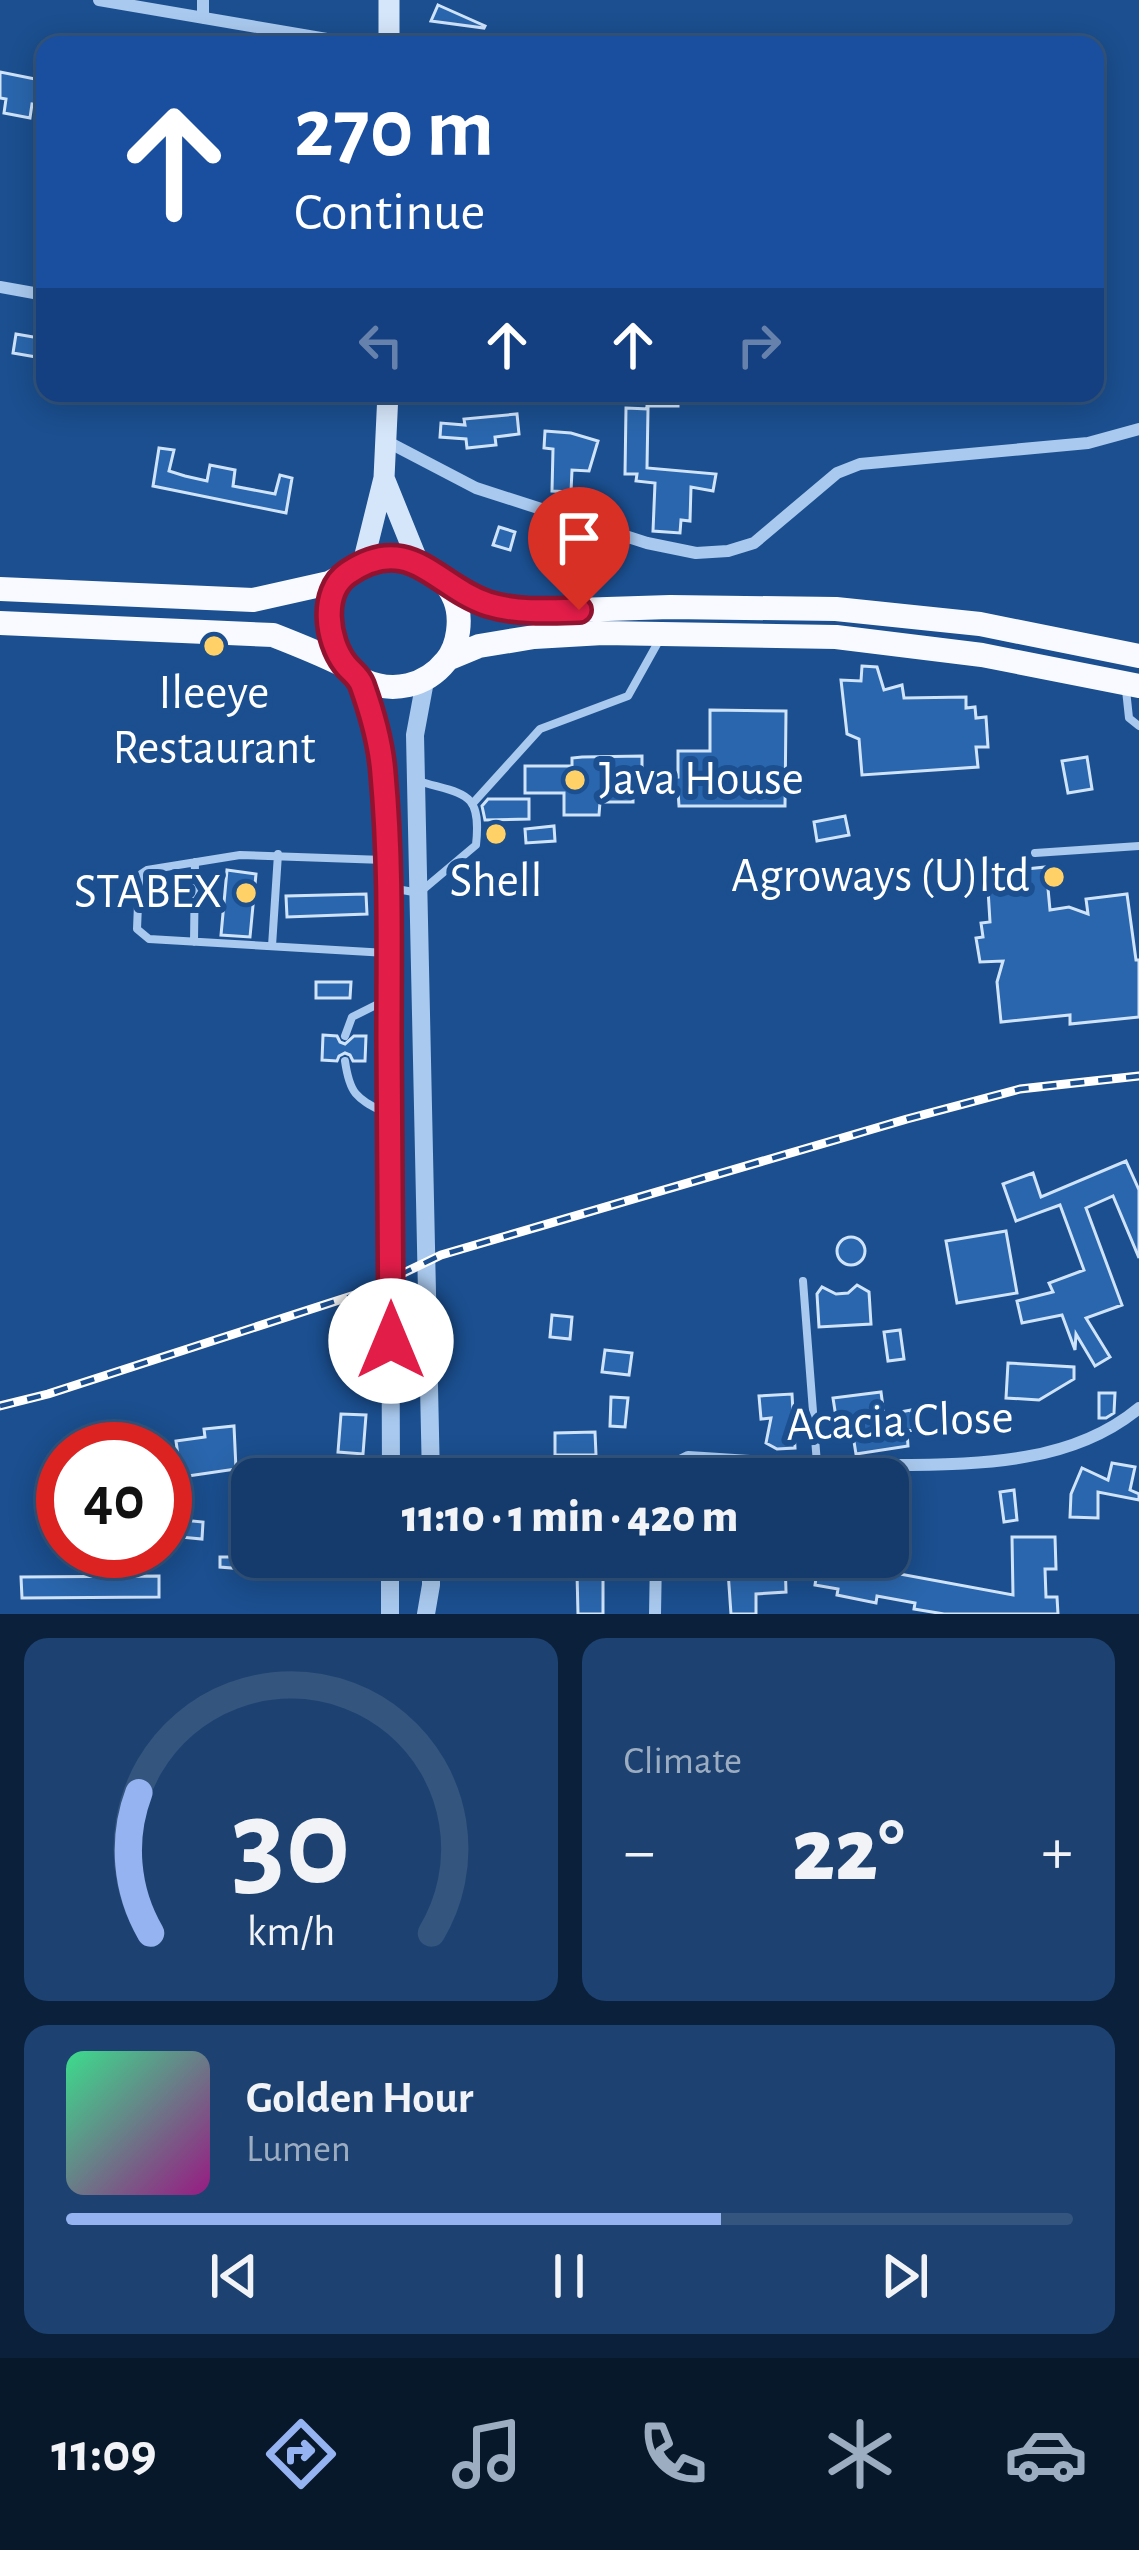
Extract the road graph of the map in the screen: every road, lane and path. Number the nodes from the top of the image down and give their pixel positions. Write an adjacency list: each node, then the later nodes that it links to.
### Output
1 (99, 0): 4 (street)
2 (203, 0): 4 (street)
3 (389, 0): 6 (main road)
4 (203, 18): 5 (street)
5 (309, 36)
6 (389, 36)
7 (0, 287): 8 (street)
8 (36, 294)
9 (387, 402): 11 (main road)
10 (1139, 429): 11 (street)
11 (385, 440): 12 (main road)
12 (384, 478): 13 (main road); 14 (main road)
13 (418, 562): 14 (highway); 15 (highway)
14 (353, 571): 16 (highway); 21 (highway)
15 (446, 583): 19 (highway); 20 (highway)
16 (0, 590)
17 (0, 623): 21 (highway)
18 (662, 636): 20 (highway); 23 (highway); 26 (lane)
19 (1139, 656)
20 (450, 658): 22 (highway)
21 (353, 673): 22 (highway); 30 (street)
22 (424, 681): 25 (street)
23 (1132, 684): 24 (lane)
24 (1139, 726)
25 (418, 781): 26 (lane); 33 (street)
26 (474, 802): 33 (lane)
27 (1139, 846): 28 (lane)
28 (1035, 853)
29 (278, 854): 30 (lane); 31 (lane); 35 (lane)
30 (388, 861): 32 (street)
31 (195, 862): 34 (lane); 34 (lane)
32 (389, 888): 33 (lane); 36 (street)
33 (419, 893): 44 (street)
34 (194, 942): 35 (lane)
35 (272, 946): 36 (lane)
36 (389, 953): 37 (street)
37 (389, 998): 38 (lane); 40 (street)
38 (345, 1036)
39 (345, 1061): 40 (lane)
40 (389, 1115): 43 (street)
41 (803, 1282): 45 (lane)
42 (1139, 1408): 46 (street, Acacia Close)
43 (391, 1458)
44 (430, 1458)
45 (817, 1458)
46 (909, 1464)
47 (391, 1578): 50 (street)
48 (430, 1578): 51 (street)
49 (656, 1578): 52 (street)
50 (390, 1614)
51 (426, 1614)
52 (655, 1614)

